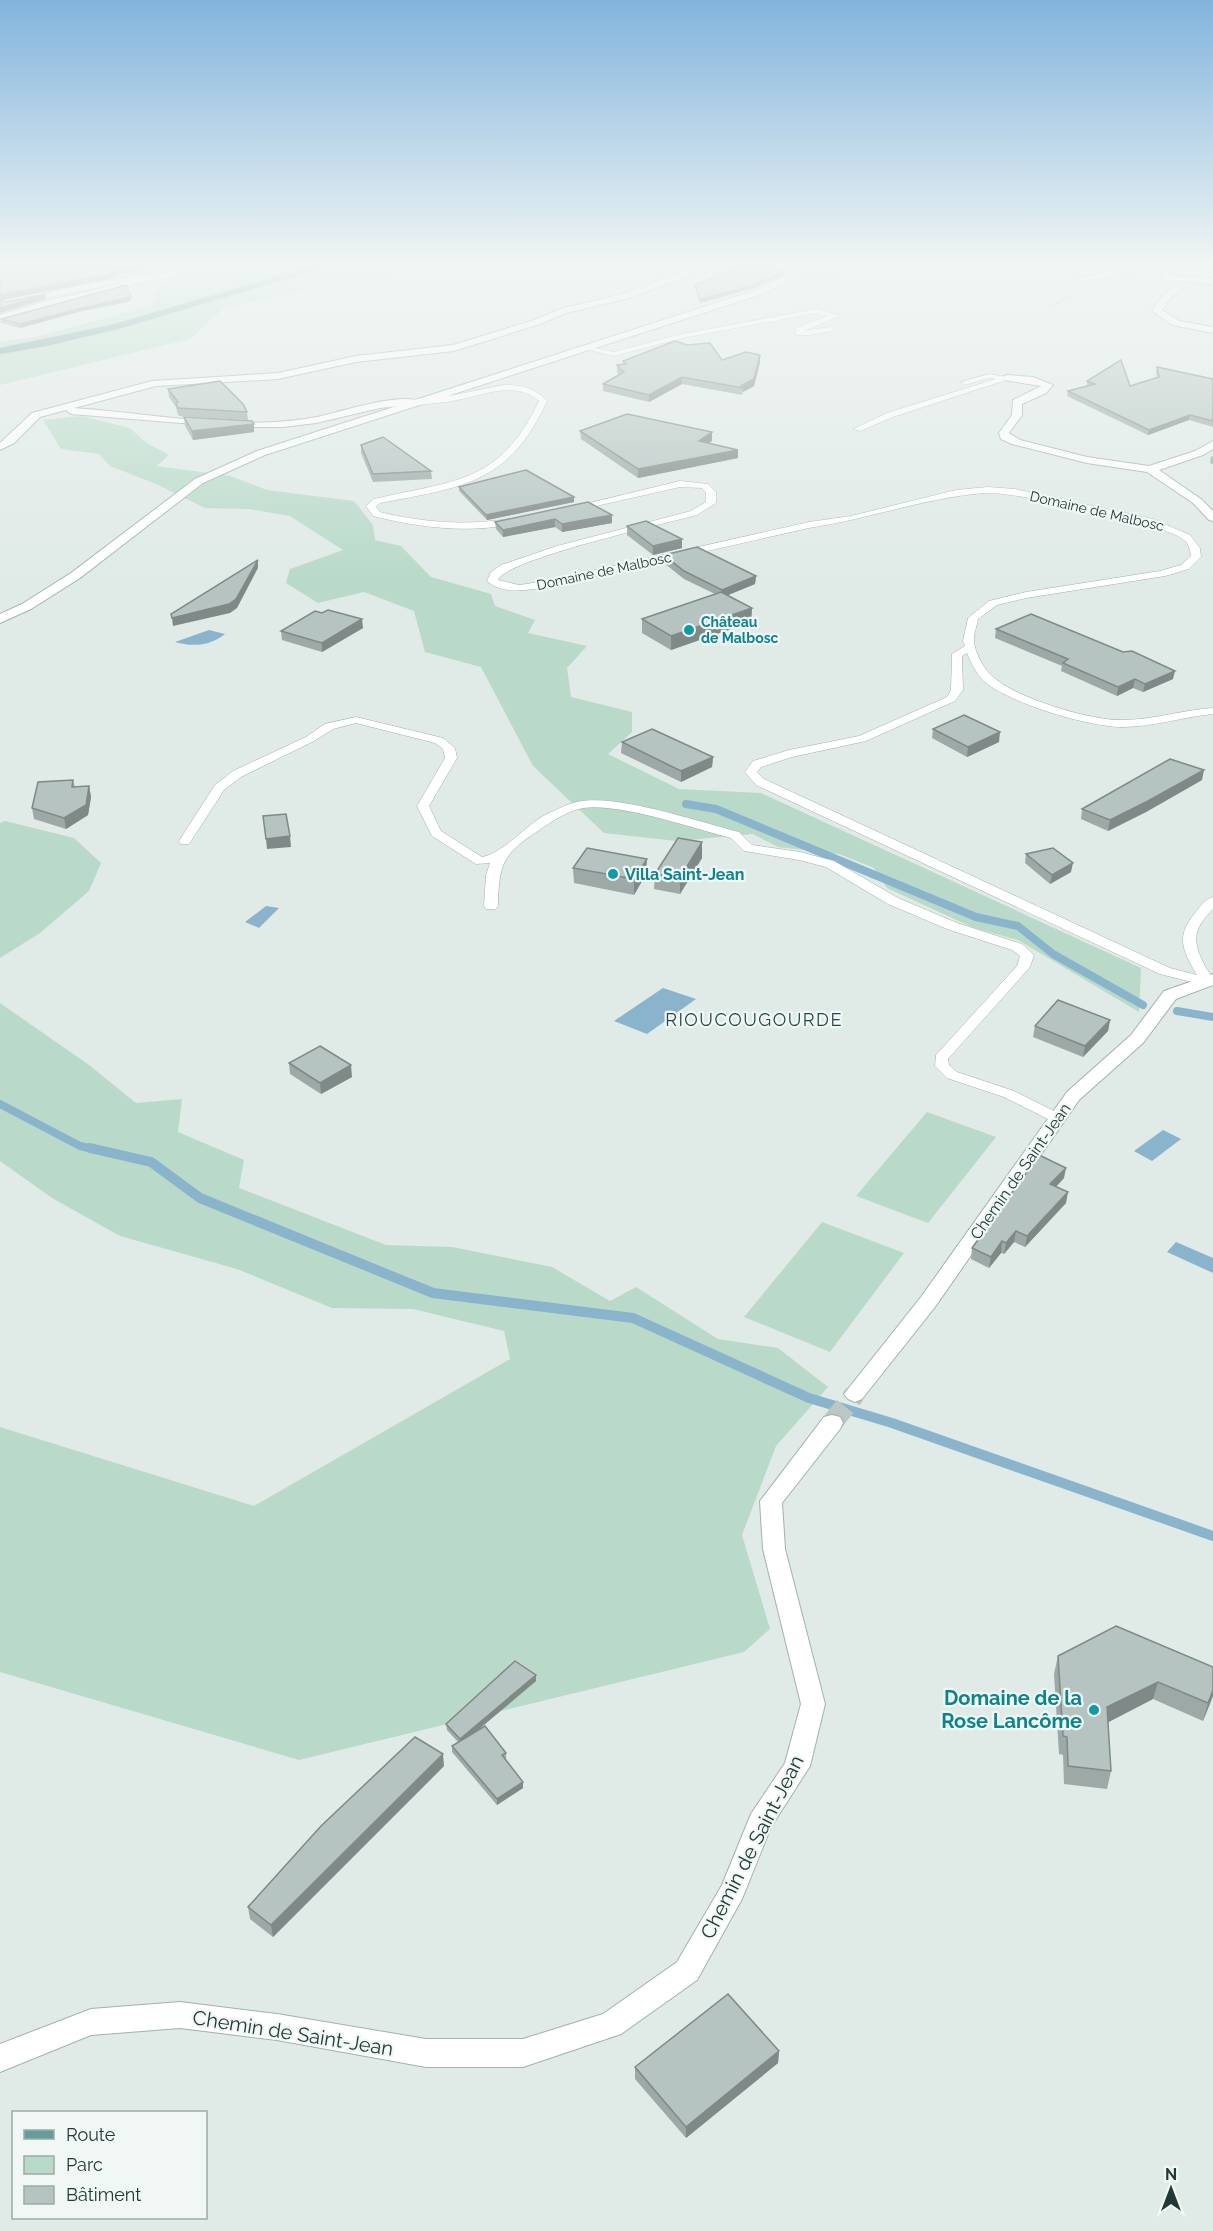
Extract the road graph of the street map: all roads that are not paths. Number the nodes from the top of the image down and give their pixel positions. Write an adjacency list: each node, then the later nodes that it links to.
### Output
1 (316, 367): 6 (street)
2 (524, 367): 5 (street)
3 (1008, 378): 4 (lane); 7 (lane); 10 (street)
4 (965, 382)
5 (414, 402): 6 (street); 12 (lane); 14 (street)
6 (54, 411): 9 (street)
7 (857, 429)
8 (1213, 444): 10 (street)
9 (0, 447)
10 (1150, 470): 13 (street)
11 (565, 510): 15 (lane, Domaine de Malbosc)
12 (530, 518)
13 (1213, 518)
14 (0, 619)
15 (970, 648): 16 (lane); 21 (lane, Domaine de Malbosc)
16 (1213, 711)
17 (185, 841): 18 (lane)
18 (498, 858): 20 (lane); 22 (lane)
19 (1213, 901): 21 (lane)
20 (491, 906)
21 (1211, 982): 22 (street, Chemin de Saint-Jean)
22 (1057, 1118): 23 (street, Chemin de Saint-Jean)
23 (855, 1394)
24 (832, 1423): 25 (street, Chemin de Saint-Jean)
25 (0, 2058)

